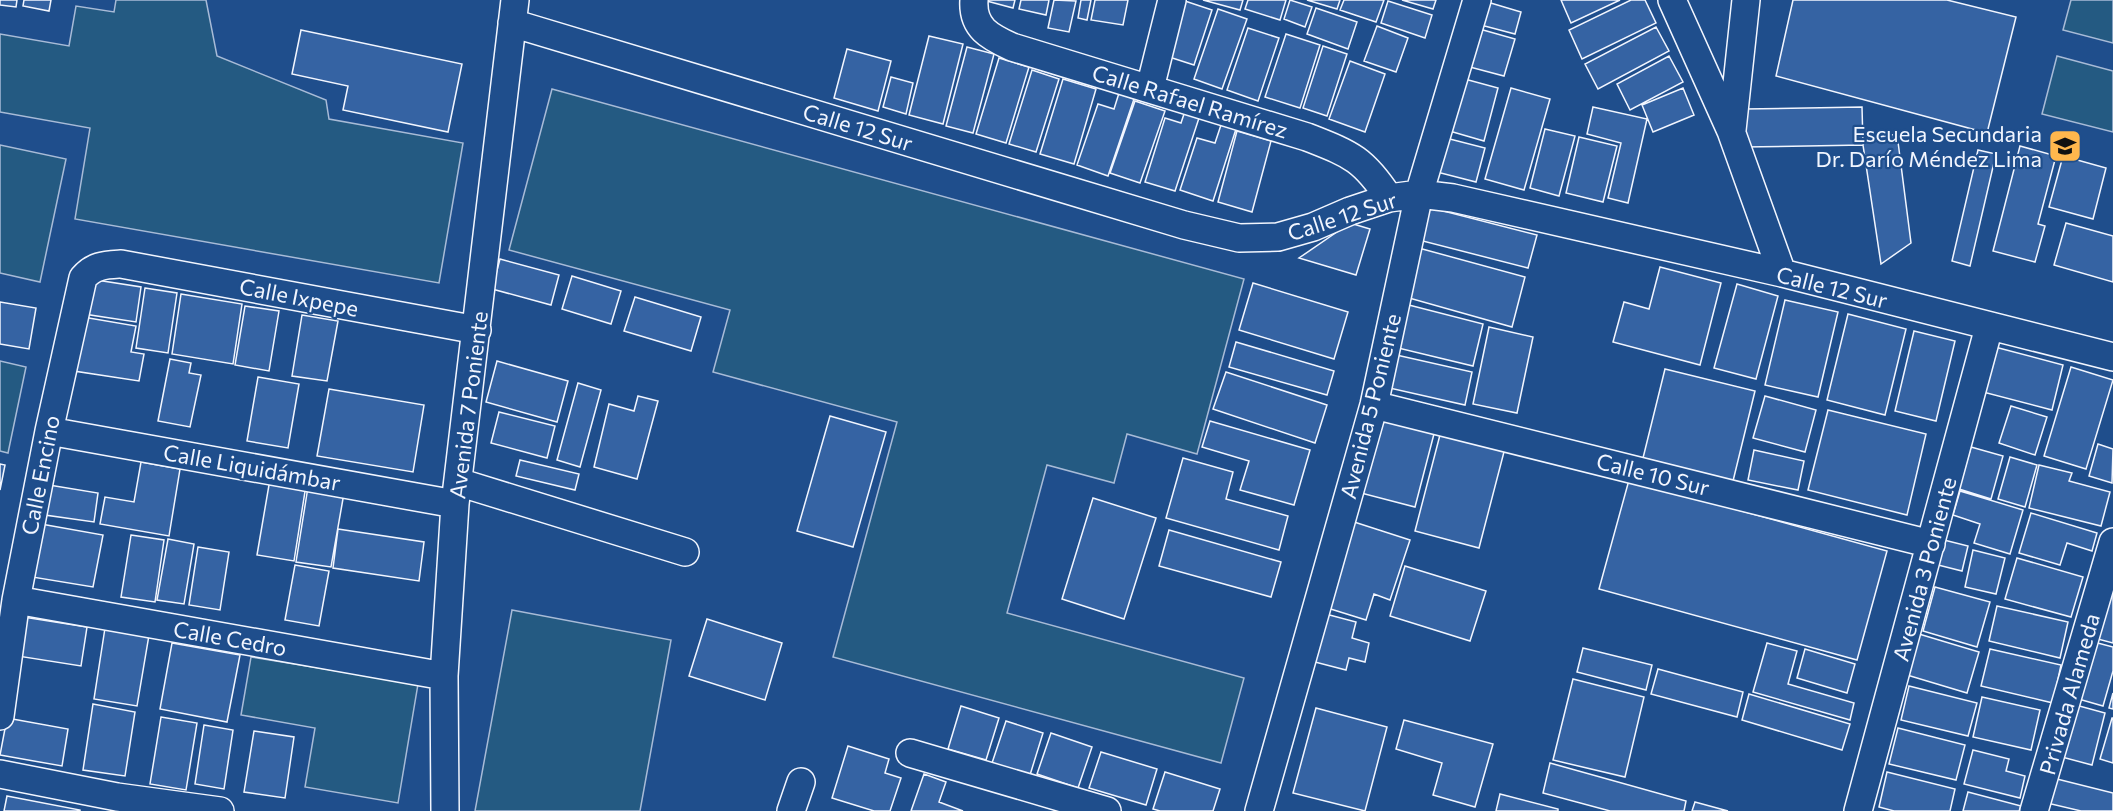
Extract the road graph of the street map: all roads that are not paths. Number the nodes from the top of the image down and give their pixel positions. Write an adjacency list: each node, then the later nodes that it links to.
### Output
1 (1172, 0): 7 (street)
2 (1477, 0): 9 (street, Avenida 5 Poniente)
3 (1672, 0): 8 (street)
4 (1746, 0): 8 (street)
5 (513, 12): 10 (street, Calle 12 Sur); 14 (street, Avenida 7 Poniente)
6 (976, 12): 7 (street, Calle Rafael Ramírez)
7 (1150, 88): 10 (street, Calle Rafael Ramírez)
8 (1731, 131): 12 (street)
9 (1419, 194): 10 (street, Calle 12 Sur); 12 (street, Calle 12 Sur); 16 (street, Avenida 5 Poniente)
10 (1389, 198)
11 (122, 264): 14 (street, Calle Ixpepe); 17 (street, Calle Encino)
12 (1782, 273): 13 (street, Calle 12 Sur)
13 (1989, 327): 15 (street, Calle 12 Sur); 20 (street, Avenida 3 Poniente)
14 (477, 330): 18 (street, Avenida 7 Poniente)
15 (2113, 357)
16 (1374, 405): 20 (street, Calle 10 Sur); 33 (street, Avenida 5 Poniente)
17 (49, 430): 18 (street, Calle Liquidámbar); 22 (street, Calle Encino)
18 (457, 493): 21 (street, Calle Liquidámbar); 23 (street, Avenida 7 Poniente)
19 (2113, 542): 35 (street, Privada Alameda)
20 (1931, 544): 34 (street, Avenida 3 Poniente)
21 (685, 552)
22 (16, 600): 23 (street, Calle Cedro); 24 (street, Calle Encino)
23 (444, 676): 30 (street, Avenida 7 Poniente)
24 (0, 716)
25 (910, 753): 32 (street)
26 (0, 774): 28 (street)
27 (801, 782): 31 (street)
28 (115, 804): 29 (street)
29 (219, 811)
30 (445, 811)
31 (791, 811)
32 (1107, 811)
33 (1259, 811)
34 (1858, 811)
35 (2034, 811)

